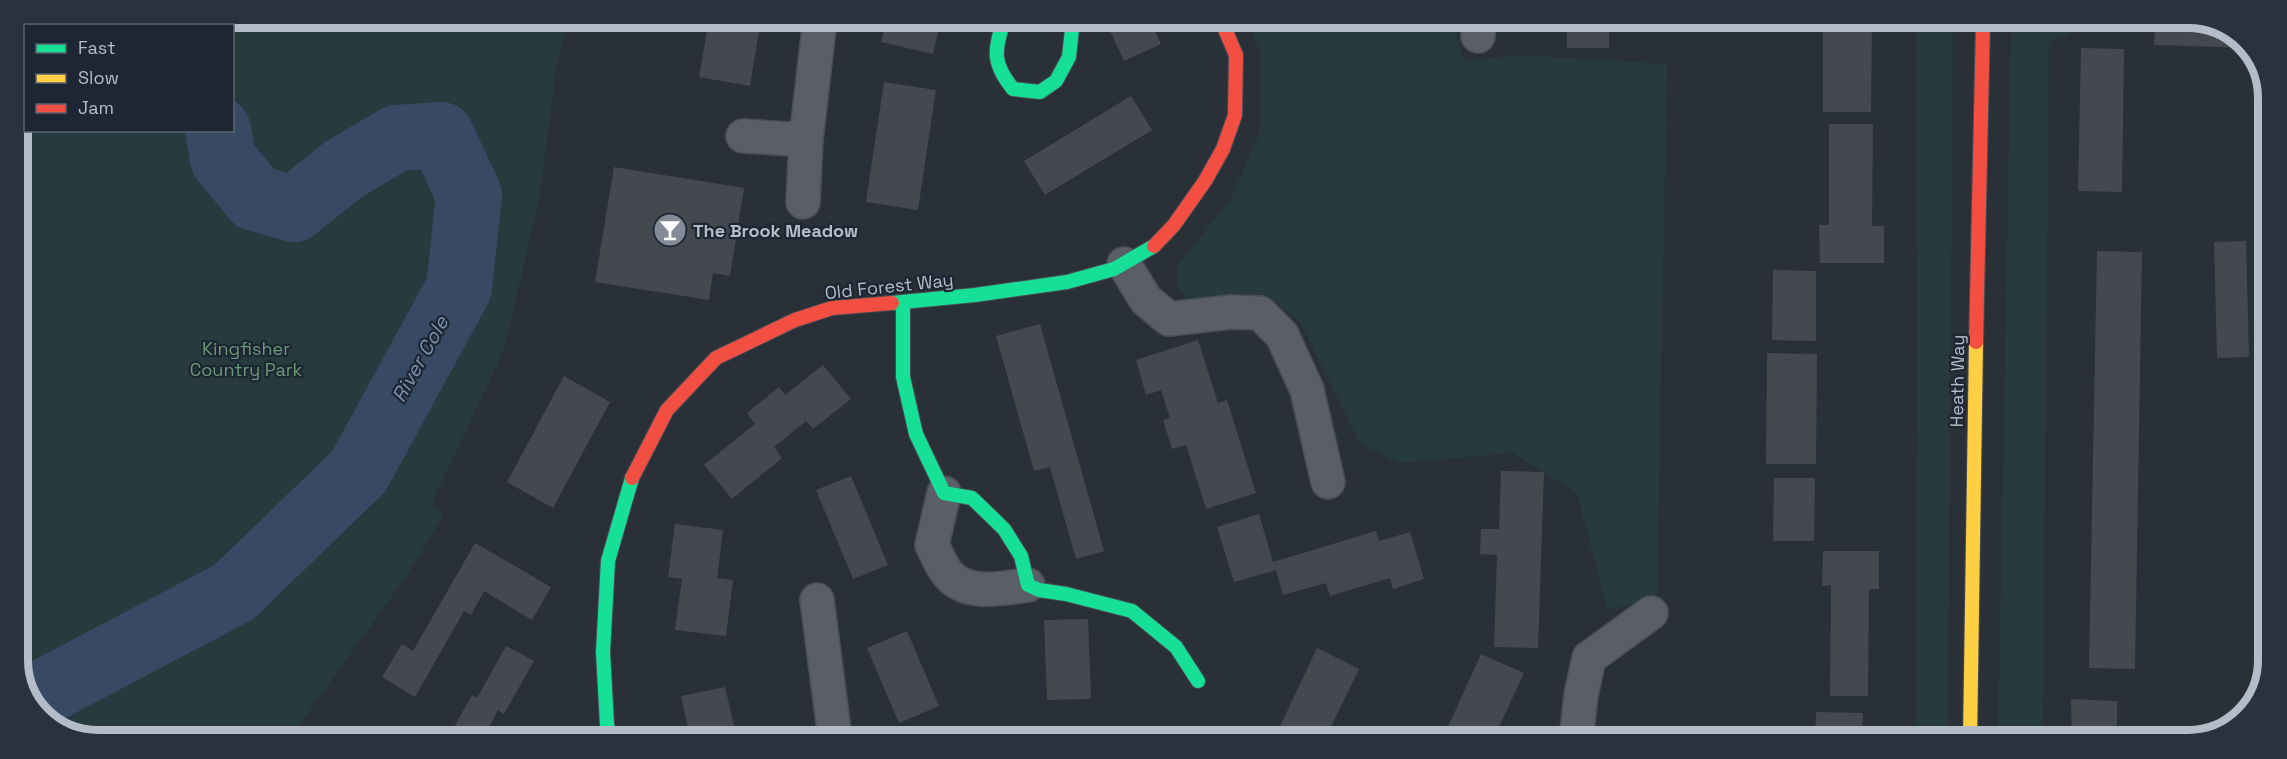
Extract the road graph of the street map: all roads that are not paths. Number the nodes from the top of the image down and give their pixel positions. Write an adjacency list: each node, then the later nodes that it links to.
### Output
1 (819, 29): 7 (street)
2 (1001, 29): 3 (street)
3 (1072, 29)
4 (1225, 29): 9 (street, Old Forest Way)
5 (1983, 29): 20 (street, Heath Way)
6 (743, 136): 7 (street)
7 (806, 140): 8 (street)
8 (803, 202)
9 (1124, 264): 10 (street, Old Forest Way); 11 (street)
10 (903, 302): 12 (street); 17 (street, Old Forest Way)
11 (1328, 482)
12 (944, 493): 13 (street); 13 (street)
13 (1028, 585): 16 (street)
14 (817, 600): 18 (street)
15 (1651, 613): 19 (street)
16 (1198, 681)
17 (602, 730)
18 (834, 730)
19 (1577, 730)
20 (1970, 730)

